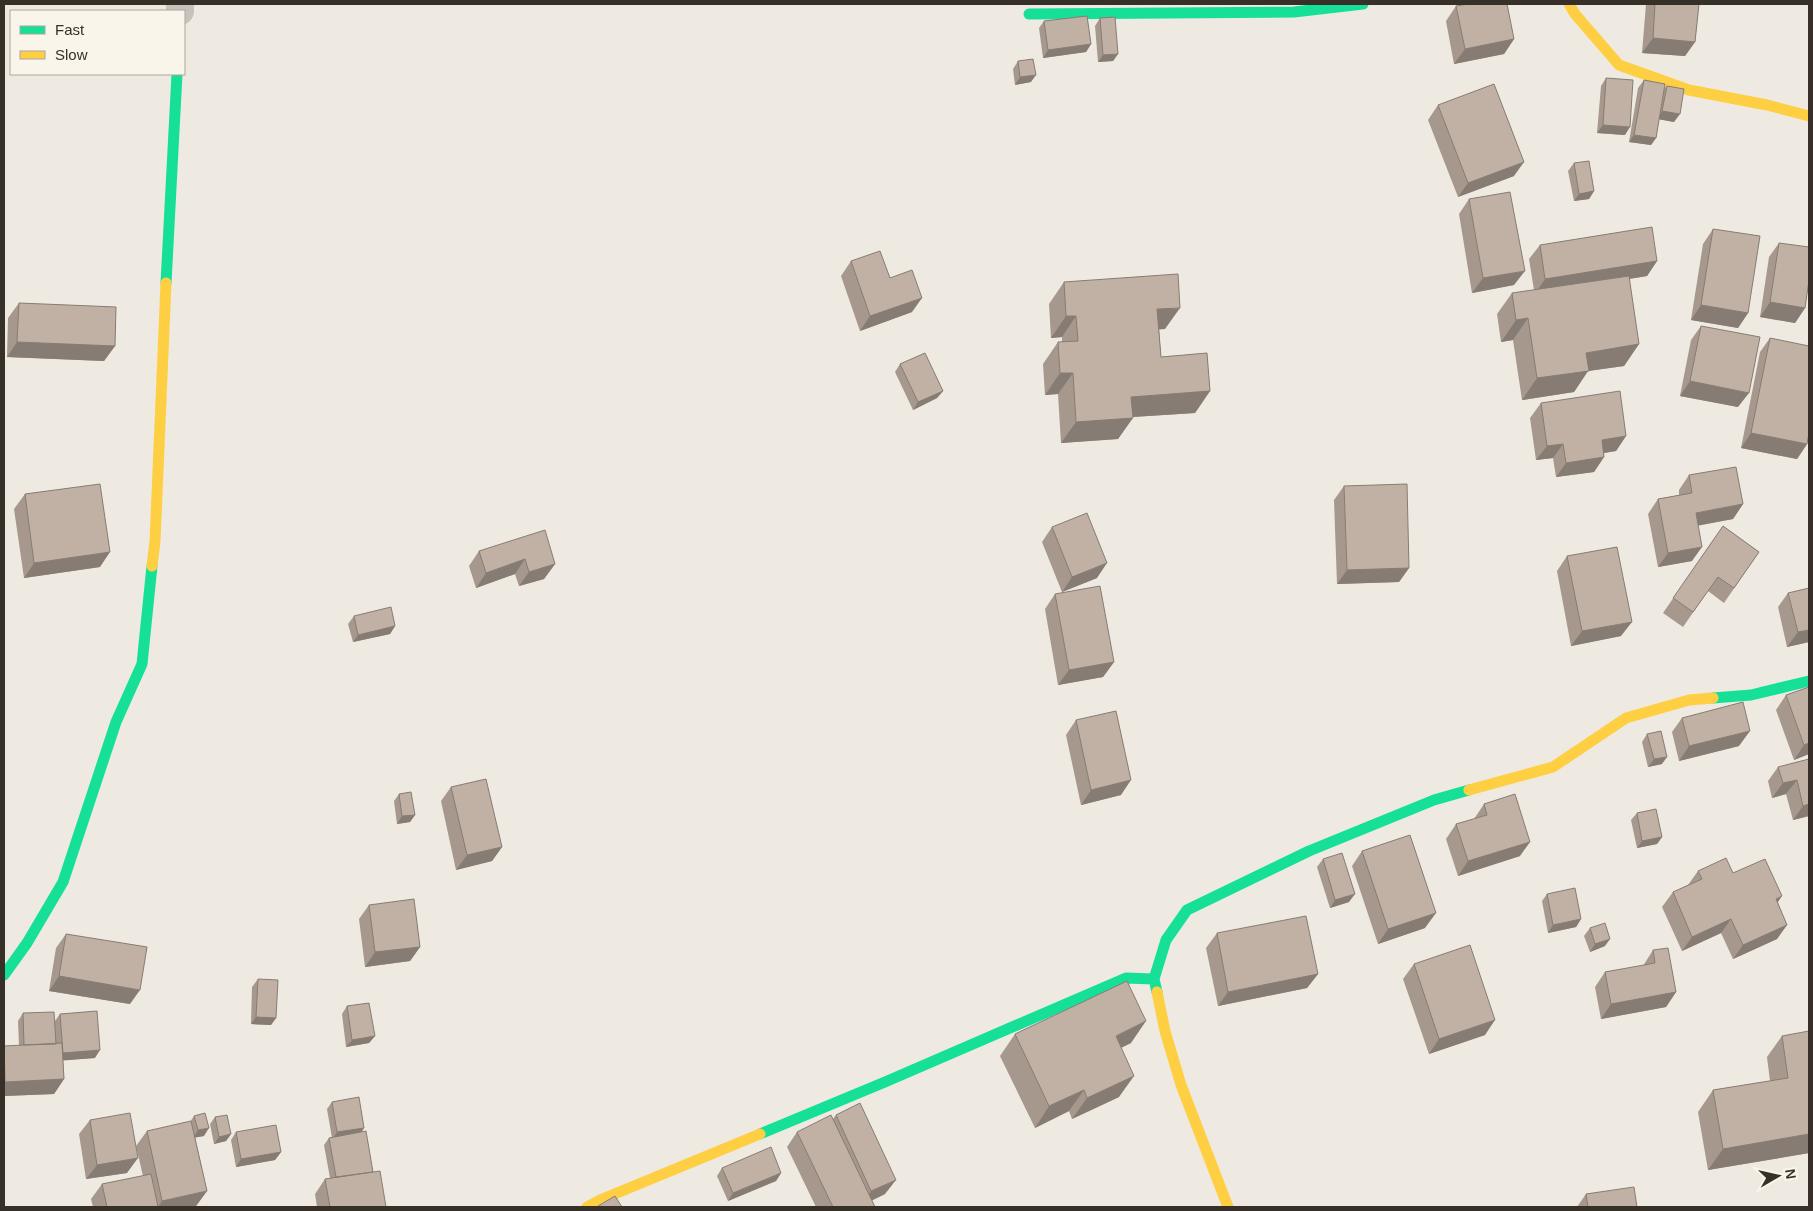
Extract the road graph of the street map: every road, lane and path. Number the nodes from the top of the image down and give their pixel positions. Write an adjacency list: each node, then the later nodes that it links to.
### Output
1 (1363, 4): 3 (street)
2 (1569, 4): 5 (street)
3 (1029, 14)
4 (177, 75): 7 (street)
5 (1809, 116)
6 (1809, 681): 8 (street)
7 (4, 975)
8 (1154, 979): 9 (street); 10 (street)
9 (587, 1207)
10 (1228, 1207)

